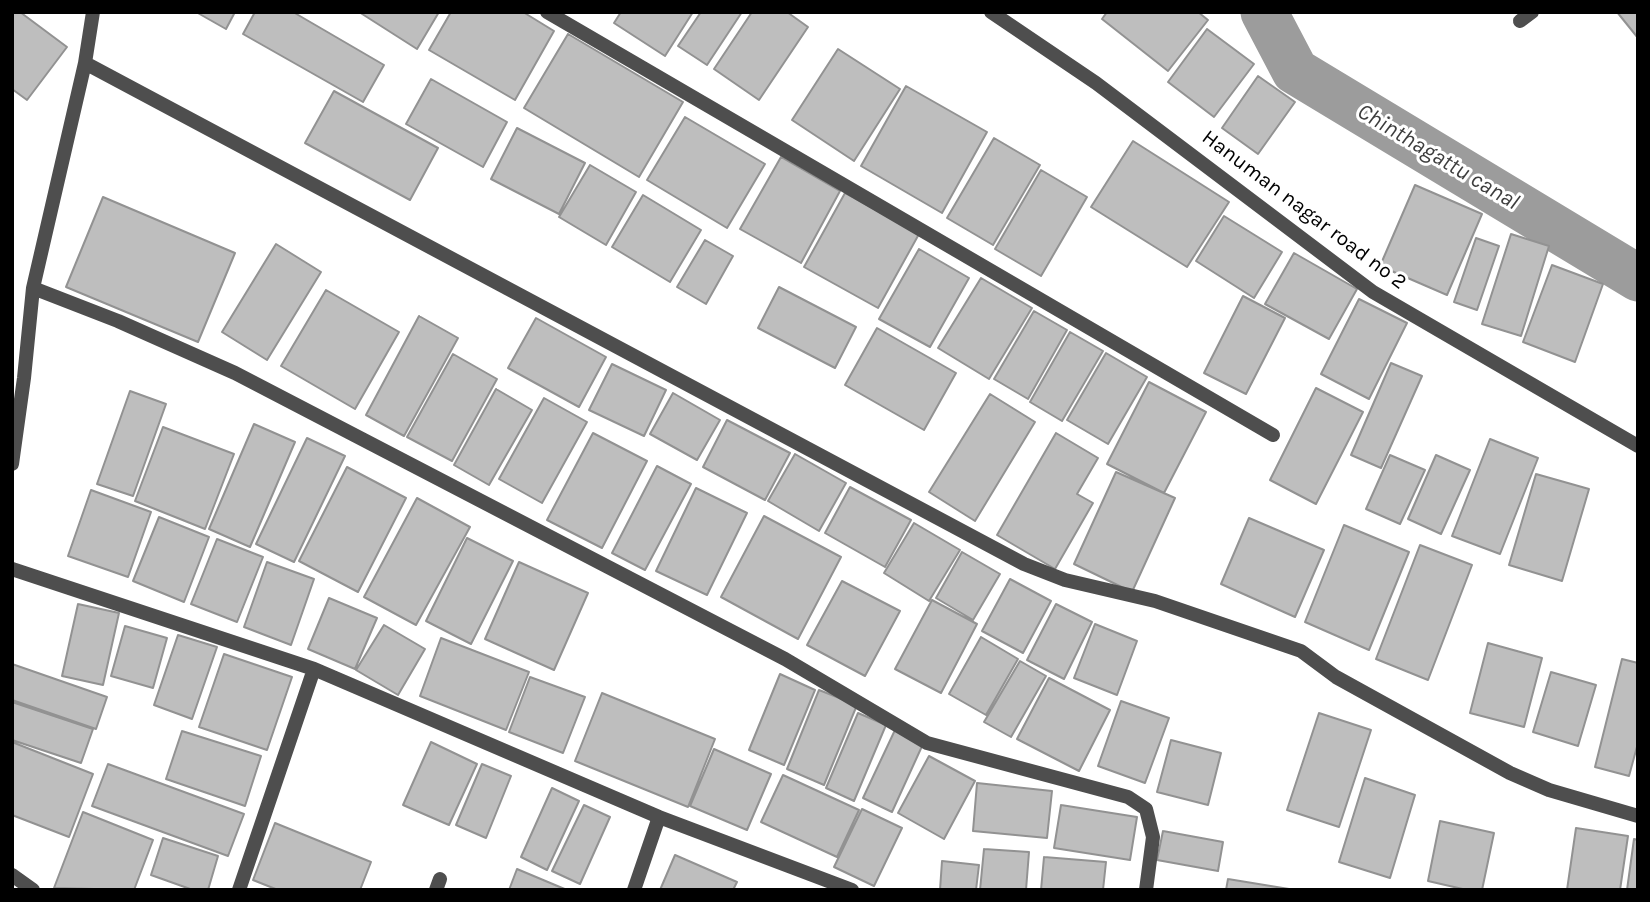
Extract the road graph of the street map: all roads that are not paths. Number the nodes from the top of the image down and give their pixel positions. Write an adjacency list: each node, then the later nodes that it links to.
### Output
1 (93, 12): 4 (street)
2 (547, 12): 7 (street)
3 (992, 12): 8 (street, Hanuman nagar road no 2)
4 (85, 64): 5 (street); 12 (street)
5 (33, 288): 6 (street); 19 (street)
6 (18, 376): 9 (street)
7 (1273, 435)
8 (1638, 446)
9 (12, 464)
10 (12, 569): 11 (street)
11 (314, 669): 13 (street); 16 (street)
12 (1638, 816)
13 (659, 817): 17 (street); 18 (street)
14 (12, 875): 15 (street)
15 (33, 890)
16 (239, 890)
17 (634, 890)
18 (852, 890)
19 (1146, 890)

